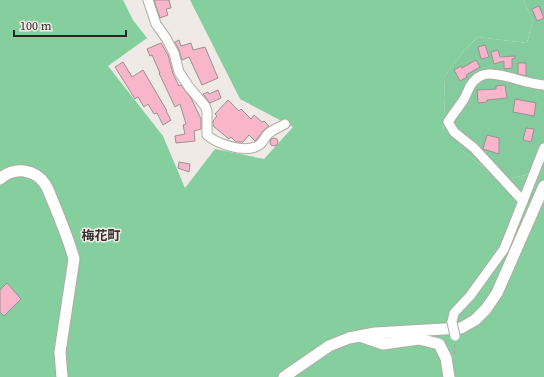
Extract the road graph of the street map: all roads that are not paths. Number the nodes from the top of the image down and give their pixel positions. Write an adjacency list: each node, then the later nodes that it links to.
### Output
1 (148, 0): 3 (street)
2 (544, 84): 7 (street)
3 (285, 124)
4 (544, 148): 7 (street)
5 (0, 179): 10 (street)
6 (544, 186): 8 (street)
7 (523, 201): 9 (street, bridge)
8 (360, 336): 11 (street); 12 (street)
9 (455, 336)
10 (62, 377)
11 (284, 377)
12 (449, 377)

